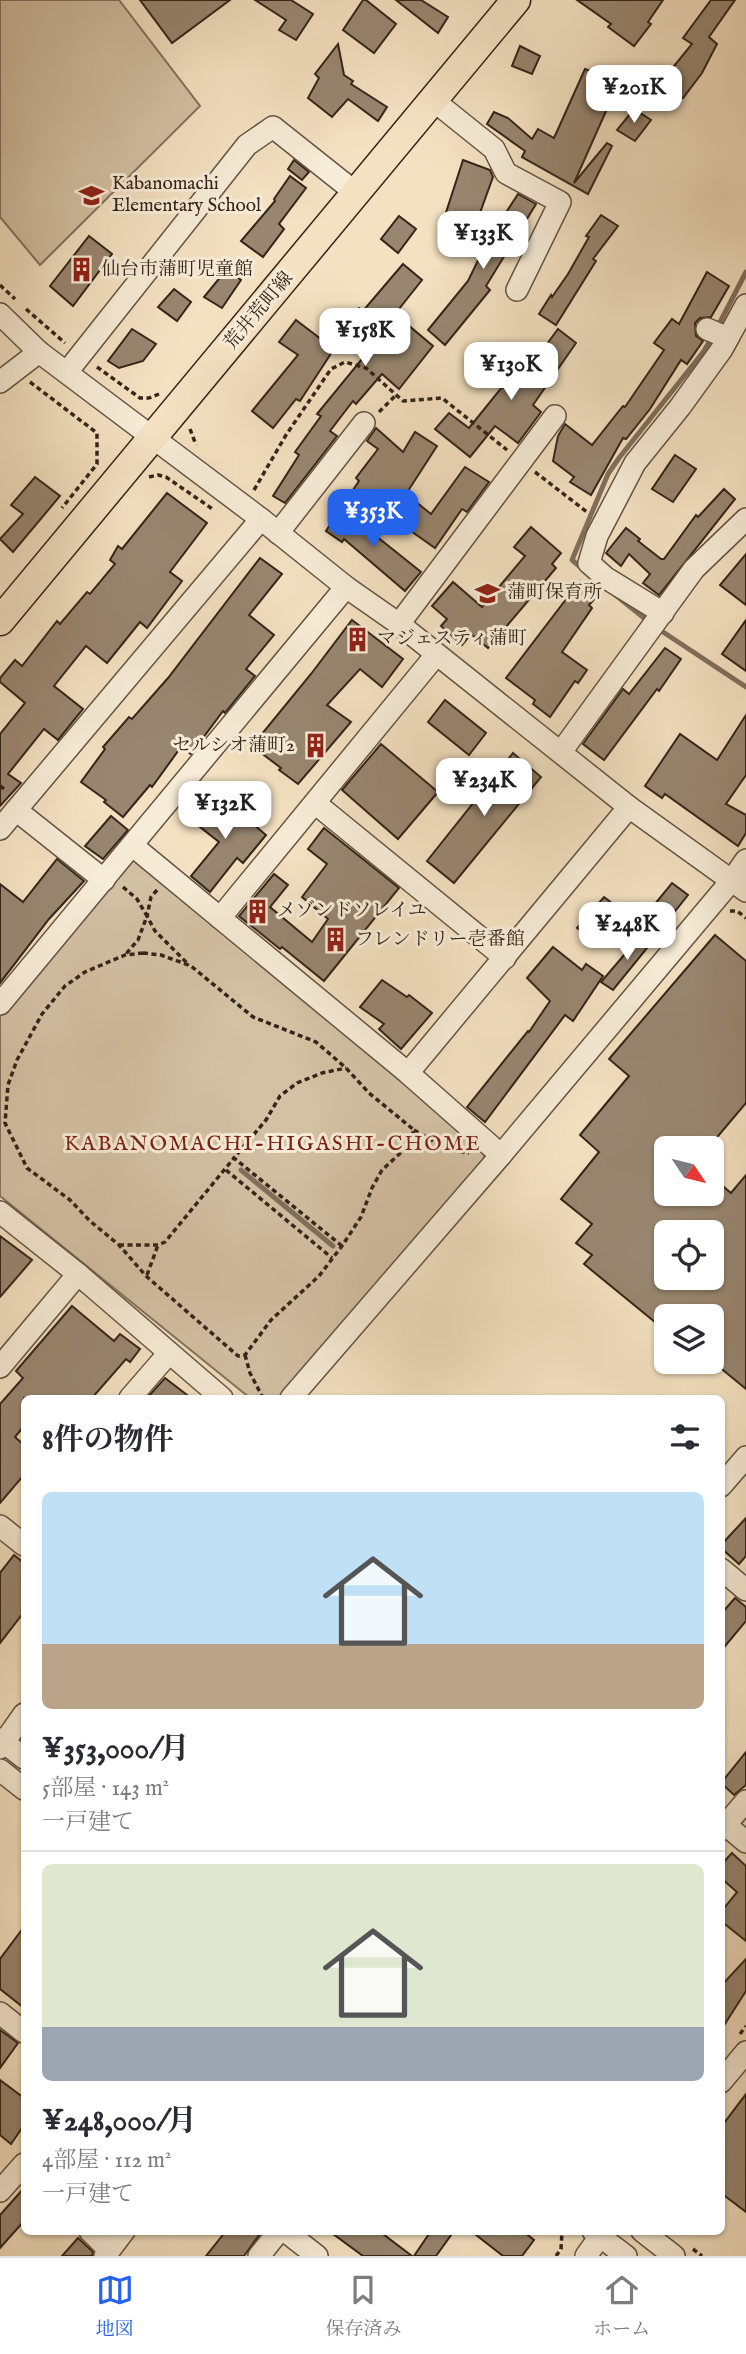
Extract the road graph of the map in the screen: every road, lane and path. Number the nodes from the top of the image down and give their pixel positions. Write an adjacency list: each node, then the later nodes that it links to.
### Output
1 (516, 0): 2 (main road, 荒井荒町線)
2 (433, 100): 3 (main road, 荒井荒町線); 5 (street)
3 (356, 193): 11 (street); 19 (main road, 荒井荒町線)
4 (0, 285): 11 (path)
5 (517, 290)
6 (746, 305): 9 (street)
7 (0, 314): 10 (street)
8 (707, 329): 9 (street)
9 (728, 338): 31 (street)
10 (39, 352): 12 (street); 13 (street)
11 (80, 354): 12 (street); 15 (path)
12 (67, 372): 19 (street)
13 (0, 382)
14 (31, 383): 23 (path)
15 (164, 391)
16 (555, 416): 21 (street)
17 (190, 420): 20 (path)
18 (363, 423): 28 (street)
19 (153, 439): 26 (street); 30 (main road, 荒井荒町線)
20 (199, 450)
21 (521, 462): 24 (path); 32 (street)
22 (141, 479): 25 (path)
23 (62, 508)
24 (584, 510)
25 (217, 512)
26 (261, 519): 28 (street); 37 (street)
27 (746, 519): 31 (street)
28 (278, 533): 29 (street)
29 (346, 587): 32 (street); 39 (street)
30 (0, 621)
31 (656, 621): 34 (street)
32 (399, 624): 33 (street)
33 (436, 655): 34 (street); 35 (street)
34 (561, 752): 36 (street)
35 (315, 803): 46 (street); 49 (street)
36 (629, 807): 43 (street); 49 (street)
37 (16, 810): 38 (street); 42 (street)
38 (0, 829)
39 (133, 846): 41 (street); 42 (street)
40 (746, 860): 43 (street)
41 (169, 876): 45 (path); 46 (street)
42 (111, 881): 45 (path); 51 (street)
43 (739, 886): 58 (street)
44 (720, 911): 47 (path)
45 (147, 916): 48 (path); 50 (path)
46 (220, 918): 53 (street)
47 (746, 918)
48 (125, 955): 50 (path); 54 (path)
49 (505, 958): 53 (street)
50 (191, 966): 52 (path)
51 (0, 1004)
52 (346, 1068): 57 (path); 59 (path)
53 (408, 1073): 58 (street)
54 (8, 1086): 55 (path); 56 (path)
55 (0, 1091)
56 (3, 1122): 62 (path)
57 (414, 1130): 58 (path); 64 (path)
58 (491, 1155): 74 (street)
59 (234, 1158): 60 (path); 64 (path)
60 (226, 1170): 63 (path); 65 (path)
61 (0, 1212): 66 (street)
62 (120, 1245): 63 (path); 67 (path)
63 (158, 1245): 67 (path)
64 (342, 1246): 65 (path)
65 (332, 1258): 69 (path)
66 (78, 1274): 68 (street); 70 (street)
67 (146, 1276): 69 (path)
68 (169, 1353): 71 (street); 72 (street)
69 (245, 1355): 73 (path)
70 (0, 1367)
71 (133, 1395)
72 (218, 1395)
73 (261, 1395)
74 (293, 1395)
75 (746, 1457): 76 (street)
76 (725, 1481)
77 (725, 1573): 78 (street)
78 (746, 1590)
79 (21, 1718): 80 (street)
80 (1, 1743): 81 (street)
81 (21, 1756)
82 (0, 1770): 83 (street)
83 (21, 1787)
84 (746, 1801): 85 (street)
85 (725, 1822)
86 (725, 1827): 87 (street)
87 (746, 1842)
88 (0, 2013): 89 (street)
89 (21, 2030)
90 (746, 2052): 91 (street)
91 (725, 2077)
92 (21, 2169): 93 (street)
93 (0, 2191)
94 (93, 2235): 102 (street)
95 (121, 2235): 102 (street)
96 (276, 2235): 103 (street)
97 (290, 2235): 104 (street)
98 (562, 2235): 105 (path)
99 (598, 2235): 106 (street)
100 (601, 2235): 107 (street)
101 (647, 2235): 108 (street)
102 (107, 2253)
103 (259, 2256)
104 (317, 2256)
105 (556, 2256)
106 (586, 2256)
107 (626, 2256)
108 (674, 2256)

